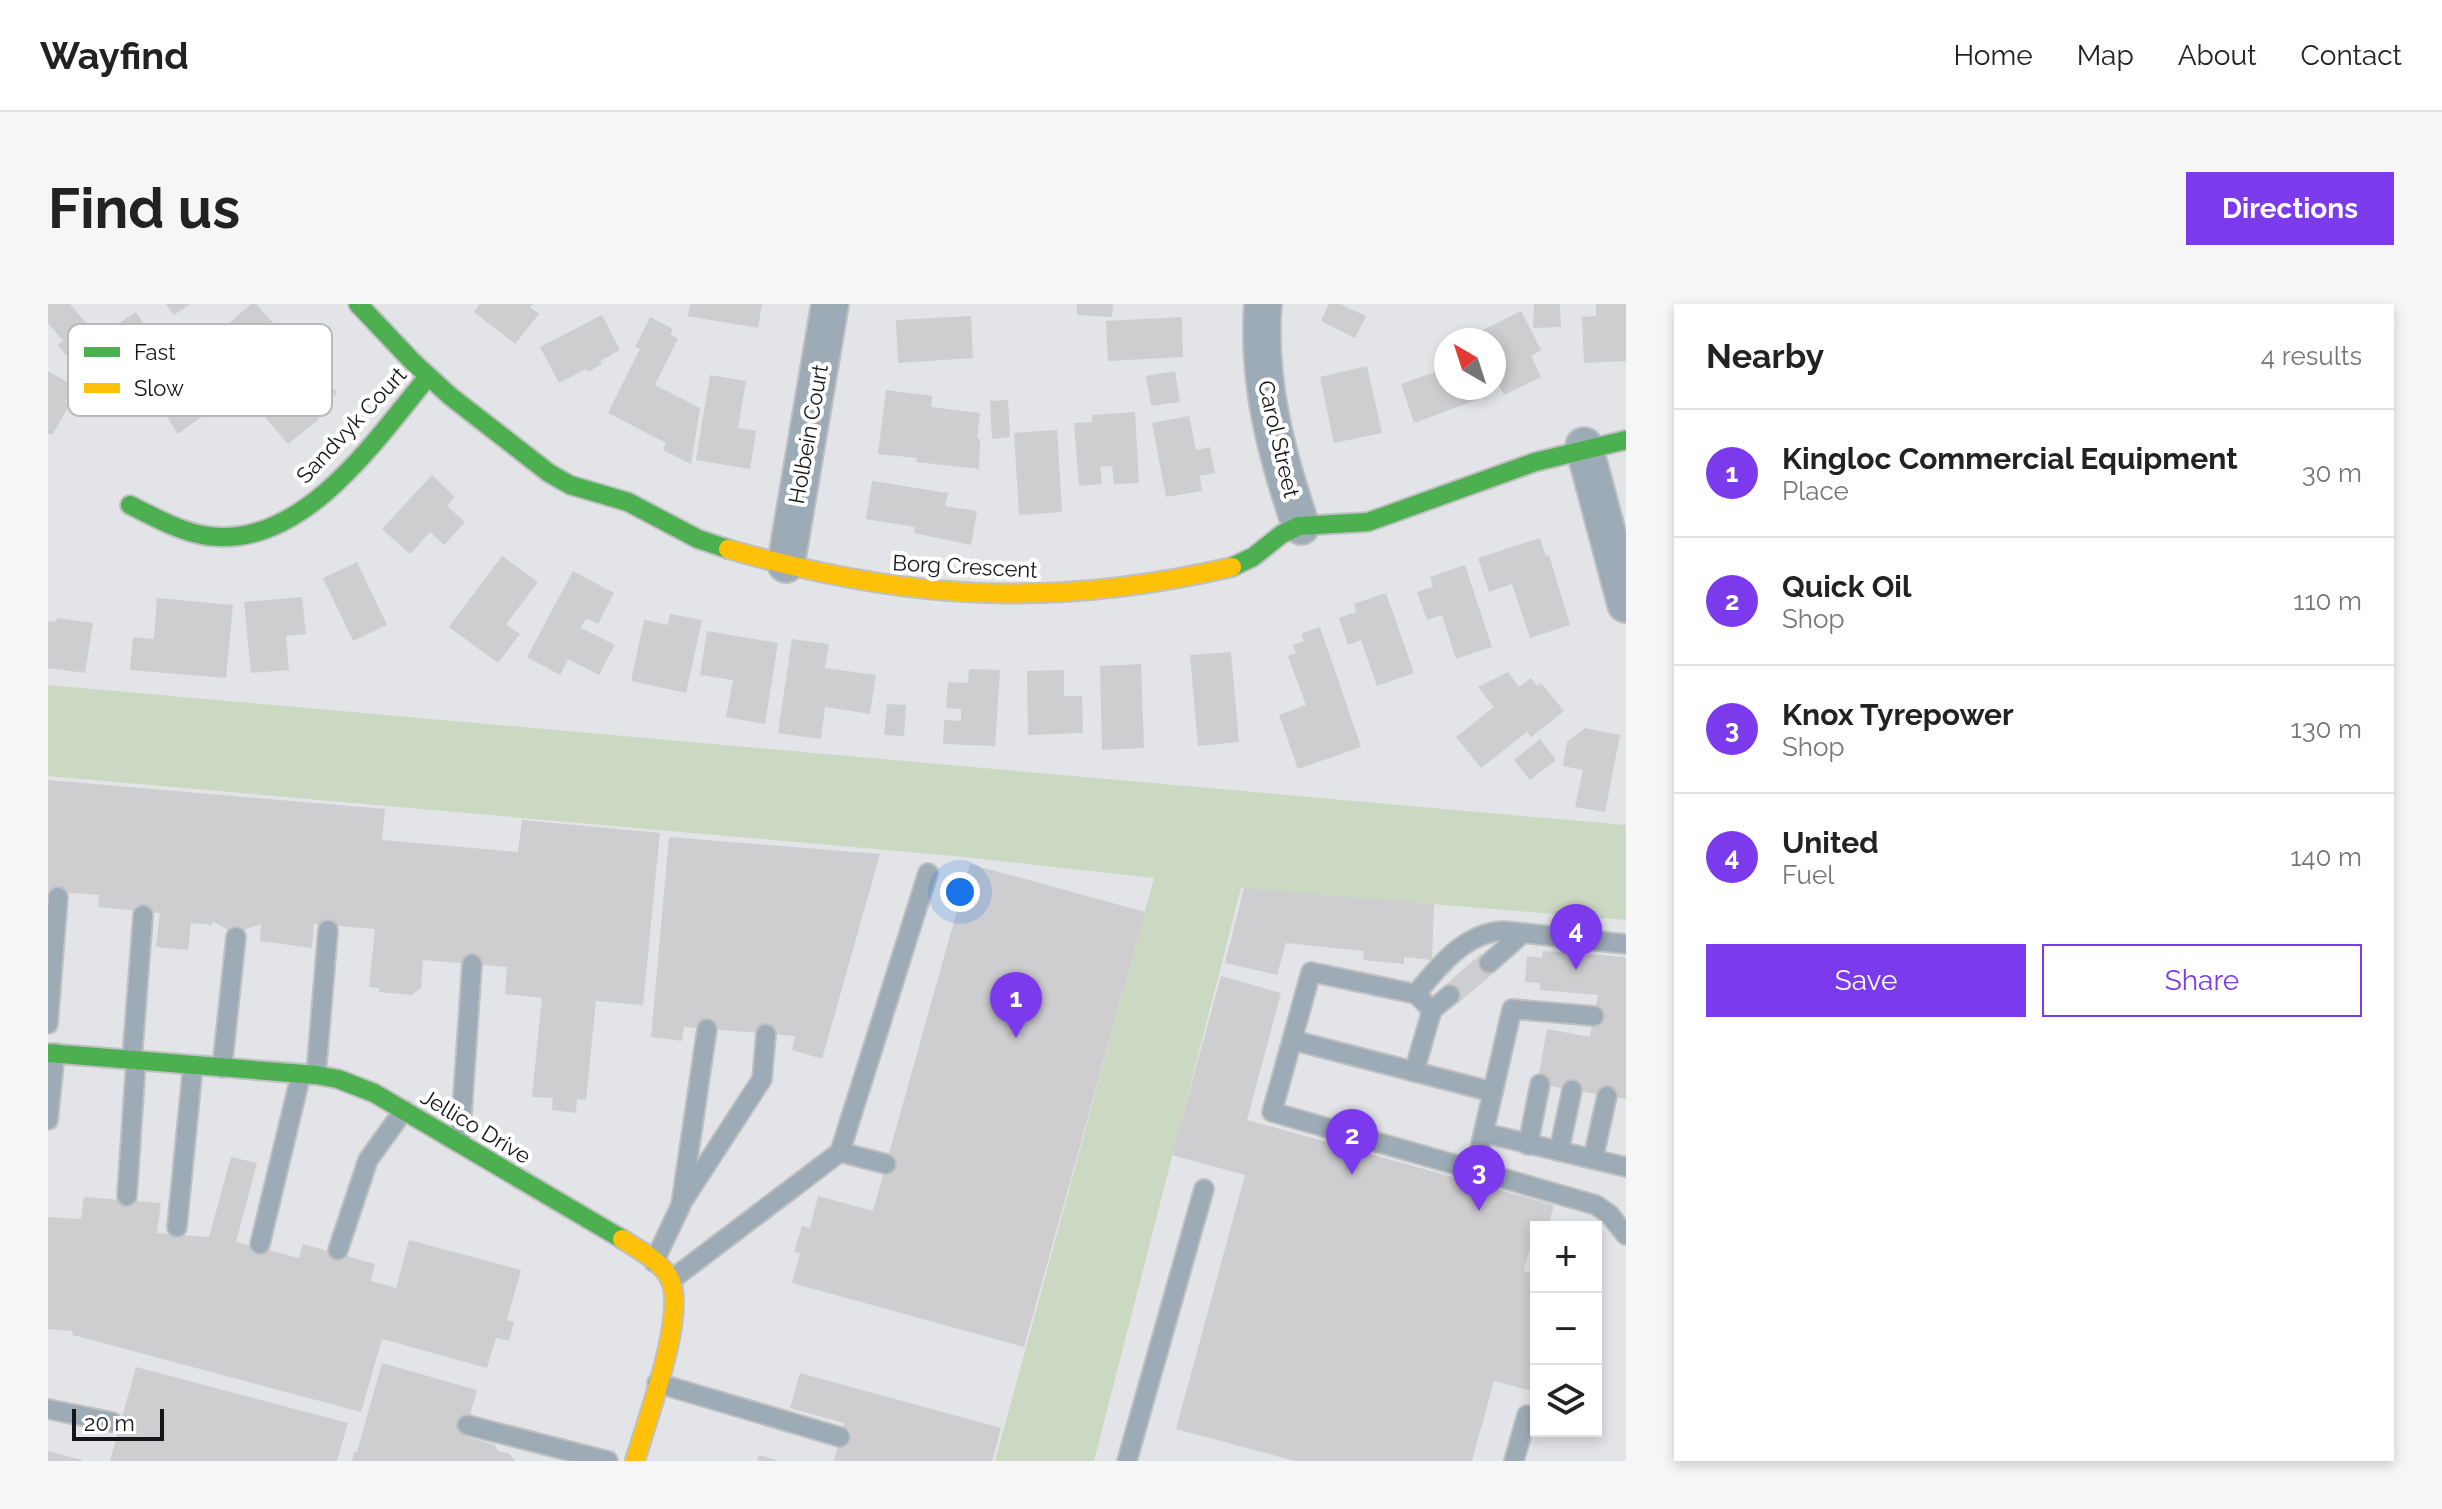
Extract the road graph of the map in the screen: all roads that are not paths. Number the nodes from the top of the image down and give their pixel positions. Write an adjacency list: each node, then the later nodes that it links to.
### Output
1 (358, 304): 4 (street, Borg Crescent)
2 (830, 304): 9 (street, Holbein Court)
3 (1263, 304): 8 (street, Carol Street)
4 (427, 378): 7 (street, Sandvyk Court); 9 (street, Borg Crescent)
5 (1626, 440): 6 (street, Borg Crescent)
6 (1584, 446): 8 (street, Borg Crescent); 10 (street)
7 (130, 505)
8 (1301, 526): 9 (street, Borg Crescent)
9 (786, 564)
10 (1626, 604)
11 (928, 873): 44 (lane)
12 (58, 897): 23 (lane)
13 (143, 915): 29 (lane)
14 (328, 930): 33 (lane)
15 (1523, 933): 17 (lane); 18 (lane); 20 (lane)
16 (236, 937): 31 (lane)
17 (1626, 944)
18 (1489, 963)
19 (472, 964): 41 (lane)
20 (1416, 994): 22 (lane); 27 (lane)
21 (1450, 995): 22 (lane)
22 (1432, 1010): 32 (lane)
23 (48, 1024)
24 (707, 1029): 51 (lane)
25 (766, 1034): 51 (lane)
26 (1583, 1036): 36 (lane)
27 (1292, 1040): 32 (lane); 48 (lane)
28 (51, 1053): 29 (street, Jellico Drive); 39 (lane)
29 (134, 1060): 30 (street, Jellico Drive); 50 (lane)
30 (193, 1065): 31 (street, Jellico Drive); 52 (lane)
31 (222, 1068): 33 (street, Jellico Drive)
32 (1414, 1072): 36 (lane)
33 (308, 1074): 38 (street, Jellico Drive); 54 (lane)
34 (1540, 1084): 42 (lane)
35 (1572, 1090): 43 (lane)
36 (1493, 1092): 40 (lane)
37 (1607, 1096): 45 (lane)
38 (404, 1110): 41 (street, Jellico Drive); 55 (lane)
39 (48, 1120)
40 (1484, 1133): 42 (lane); 48 (lane)
41 (460, 1145): 56 (street, Jellico Drive)
42 (1528, 1145): 43 (lane)
43 (1559, 1151): 45 (lane)
44 (840, 1152): 46 (lane); 57 (lane)
45 (1593, 1159): 47 (lane)
46 (886, 1164)
47 (1626, 1165)
48 (1475, 1170): 53 (lane)
49 (1204, 1189): 66 (lane)
50 (127, 1196)
51 (681, 1205): 56 (lane)
52 (177, 1227)
53 (1626, 1235)
54 (260, 1244)
55 (338, 1250)
56 (654, 1262): 57 (street, Jellico Drive)
57 (671, 1280): 58 (street)
58 (657, 1383): 63 (lane); 65 (street)
59 (48, 1409): 61 (lane)
60 (1527, 1415): 67 (lane)
61 (112, 1422)
62 (467, 1425): 64 (lane)
63 (840, 1437)
64 (608, 1461)
65 (635, 1461)
66 (1127, 1461)
67 (1514, 1461)

